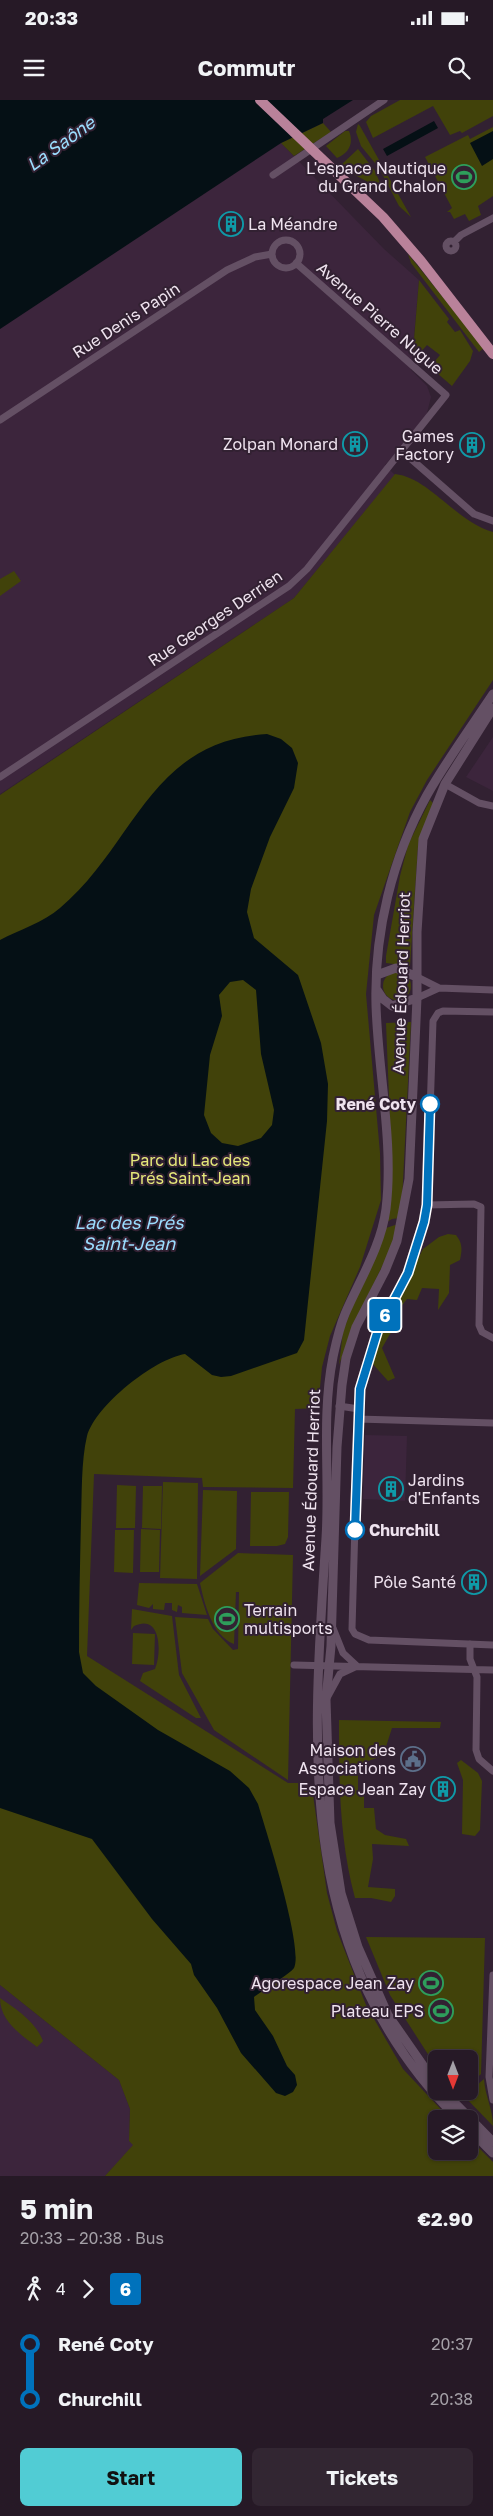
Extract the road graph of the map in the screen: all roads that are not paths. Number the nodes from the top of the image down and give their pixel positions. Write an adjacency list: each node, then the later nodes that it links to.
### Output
1 (260, 100): 8 (main road)
2 (384, 100): 3 (street)
3 (273, 175)
4 (493, 218): 5 (street)
5 (454, 242)
6 (272, 254): 7 (street); 7 (street, Rue Denis Papin); 10 (street, Rue Denis Papin)
7 (296, 263): 9 (street, Avenue Pierre Nugue)
8 (493, 354)
9 (446, 395): 11 (street, Rue Georges Derrien)
10 (0, 420)
11 (402, 451): 12 (street); 15 (street, Rue Georges Derrien)
12 (493, 521)
13 (493, 694): 18 (main road, Avenue Édouard Herriot)
14 (493, 708): 16 (main road, Avenue Édouard Herriot)
15 (0, 777)
16 (445, 784): 17 (street); 19 (main road, Avenue Édouard Herriot)
17 (493, 806)
18 (377, 975): 19 (main road); 21 (main road, Avenue Édouard Herriot)
19 (418, 977): 20 (street); 23 (main road, Avenue Édouard Herriot)
20 (439, 988): 22 (street); 23 (street)
21 (377, 990): 23 (main road); 35 (main road, Avenue Édouard Herriot)
22 (493, 990)
23 (417, 998): 27 (main road, Avenue Édouard Herriot)
24 (493, 1012): 25 (street)
25 (427, 1205): 26 (street); 28 (street)
26 (493, 1338)
27 (339, 1406): 28 (street); 31 (main road, Avenue Édouard Herriot)
28 (359, 1409): 29 (street)
29 (358, 1419): 30 (street); 32 (street)
30 (493, 1423)
31 (332, 1625): 36 (main road, Avenue Édouard Herriot); 37 (street, Avenue Édouard Herriot)
32 (470, 1644): 33 (street); 38 (street)
33 (493, 1645)
34 (294, 1664): 35 (street)
35 (318, 1665): 36 (street); 46 (main road, Avenue Édouard Herriot)
36 (329, 1665): 37 (street); 40 (main road, Avenue Édouard Herriot)
37 (358, 1666): 38 (street); 40 (street)
38 (474, 1669): 39 (street); 41 (street)
39 (493, 1670)
40 (326, 1700): 43 (main road, Avenue Édouard Herriot)
41 (493, 1771)
42 (493, 1975): 45 (street)
43 (428, 2072)
44 (453, 2100): 48 (main road)
45 (493, 2100)
46 (450, 2110)
47 (478, 2138): 49 (main road)
48 (493, 2142)
49 (493, 2153)

